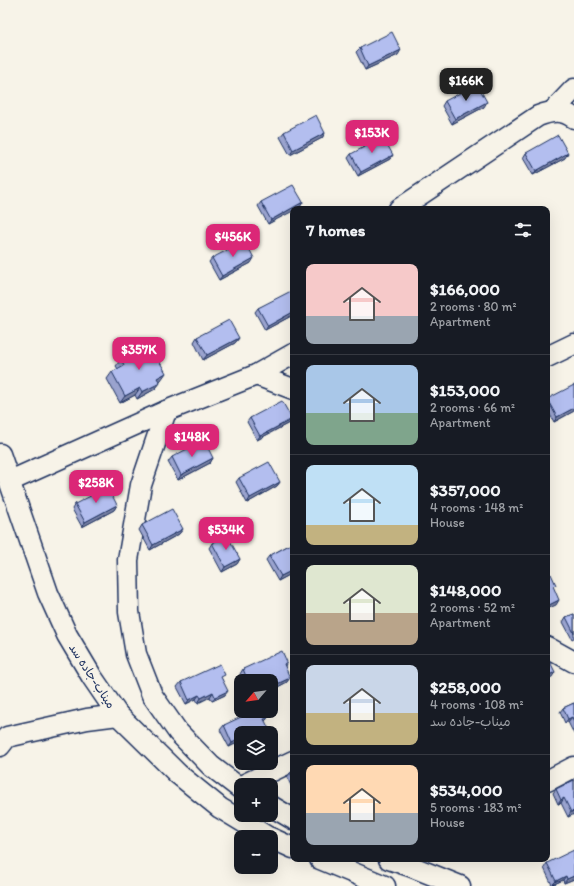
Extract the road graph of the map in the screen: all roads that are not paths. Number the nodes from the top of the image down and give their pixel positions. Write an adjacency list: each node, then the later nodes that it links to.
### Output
1 (574, 89): 2 (street)
2 (553, 111): 3 (street); 4 (street)
3 (574, 118)
4 (403, 206)
5 (574, 344): 7 (street)
6 (290, 356): 8 (street)
7 (550, 356)
8 (256, 375): 9 (street); 10 (street)
9 (290, 388)
10 (166, 411): 12 (street); 21 (street)
11 (0, 454): 12 (street, میناب-جاده سد)
12 (10, 481): 15 (street, میناب-جاده سد)
13 (550, 649): 14 (street)
14 (574, 662)
15 (118, 714): 16 (street); 24 (street, میناب-جاده سد)
16 (0, 746)
17 (290, 762): 19 (street)
18 (574, 767): 20 (street)
19 (259, 778)
20 (550, 779)
21 (234, 782)
22 (278, 810): 23 (street)
23 (290, 817)
24 (256, 830)
25 (278, 841): 26 (street)
26 (290, 847)
27 (327, 862): 29 (street)
28 (412, 862): 30 (street)
29 (386, 886)
30 (460, 886)

